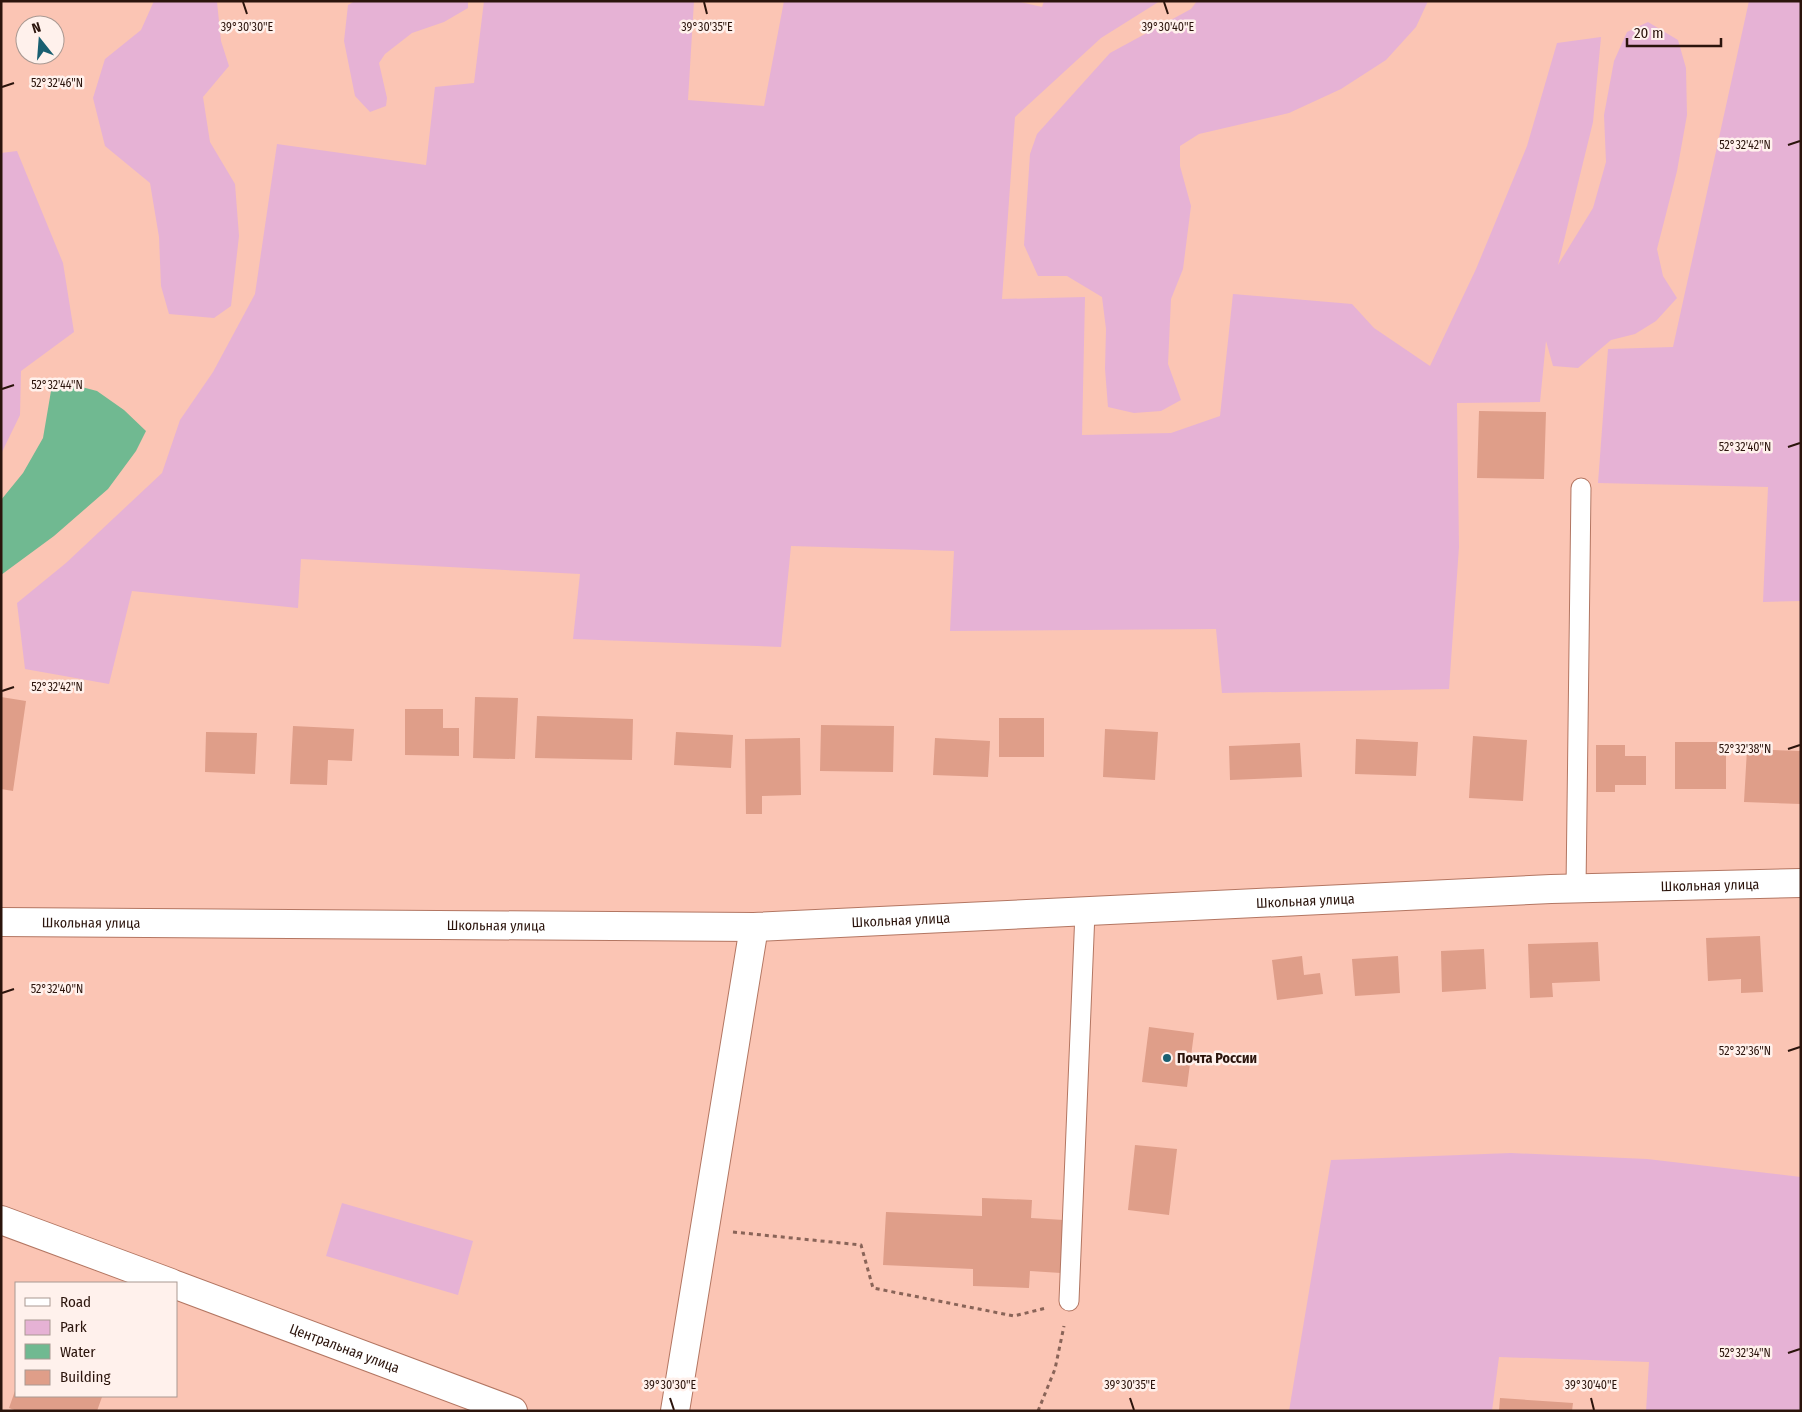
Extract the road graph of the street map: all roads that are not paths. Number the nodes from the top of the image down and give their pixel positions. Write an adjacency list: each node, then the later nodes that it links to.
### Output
1 (1581, 488): 3 (lane)
2 (1801, 882): 3 (street, Школьная улица)
3 (1576, 889): 4 (street, Школьная улица)
4 (1085, 912): 6 (street, Школьная улица); 10 (lane)
5 (1, 922): 6 (street, Школьная улица)
6 (754, 927): 12 (street)
7 (1, 1220): 8 (street)
8 (168, 1282)
9 (178, 1286): 11 (street, Центральная улица)
10 (1069, 1301)
11 (513, 1411)
12 (675, 1411)

